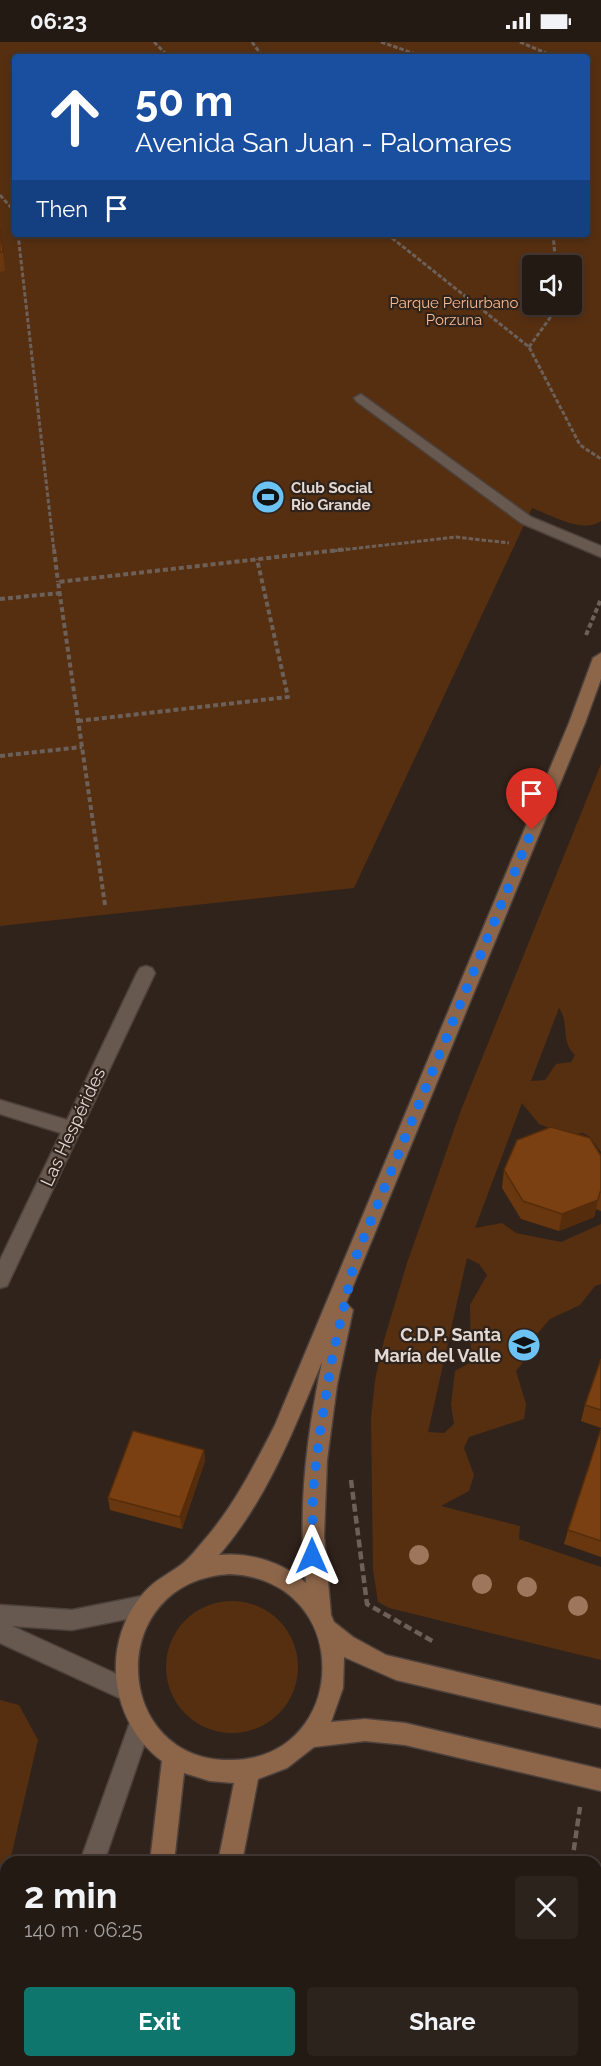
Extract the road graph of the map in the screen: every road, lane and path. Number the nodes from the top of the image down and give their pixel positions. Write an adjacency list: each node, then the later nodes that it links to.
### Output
1 (154, 42): 4 (path)
2 (381, 42): 5 (path)
3 (520, 42): 6 (path)
4 (166, 54)
5 (415, 54)
6 (548, 54)
7 (0, 195): 8 (path)
8 (12, 209)
9 (18, 237): 20 (path)
10 (391, 237): 14 (path)
11 (553, 237): 12 (path)
12 (555, 255)
13 (552, 315): 14 (path)
14 (528, 347): 16 (path)
15 (361, 398): 18 (street)
16 (601, 459)
17 (516, 543): 19 (path)
18 (601, 552)
19 (257, 558): 20 (path); 24 (path)
20 (58, 582): 21 (path)
21 (60, 593): 22 (path); 24 (path)
22 (0, 599)
23 (601, 658): 31 (street)
24 (78, 721): 25 (path)
25 (82, 747): 26 (path); 27 (path)
26 (0, 756)
27 (105, 905)
28 (146, 973): 30 (street, Las Hespérides)
29 (0, 1107): 30 (street)
30 (72, 1129): 32 (street, Las Hespérides)
31 (355, 1259): 34 (street); 37 (street)
32 (0, 1280)
33 (350, 1474): 39 (path)
34 (181, 1579): 35 (street); 37 (street)
35 (147, 1605): 36 (street); 40 (street)
36 (0, 1615)
37 (326, 1624): 41 (street); 43 (street)
38 (0, 1632): 40 (street)
39 (443, 1644)
40 (126, 1690): 42 (street)
41 (601, 1717)
42 (140, 1725): 44 (street); 47 (street)
43 (307, 1736): 45 (street); 46 (street)
44 (174, 1758): 45 (street); 48 (street)
45 (248, 1771): 49 (street)
46 (601, 1780)
47 (94, 1856)
48 (163, 1856)
49 (231, 1856)

